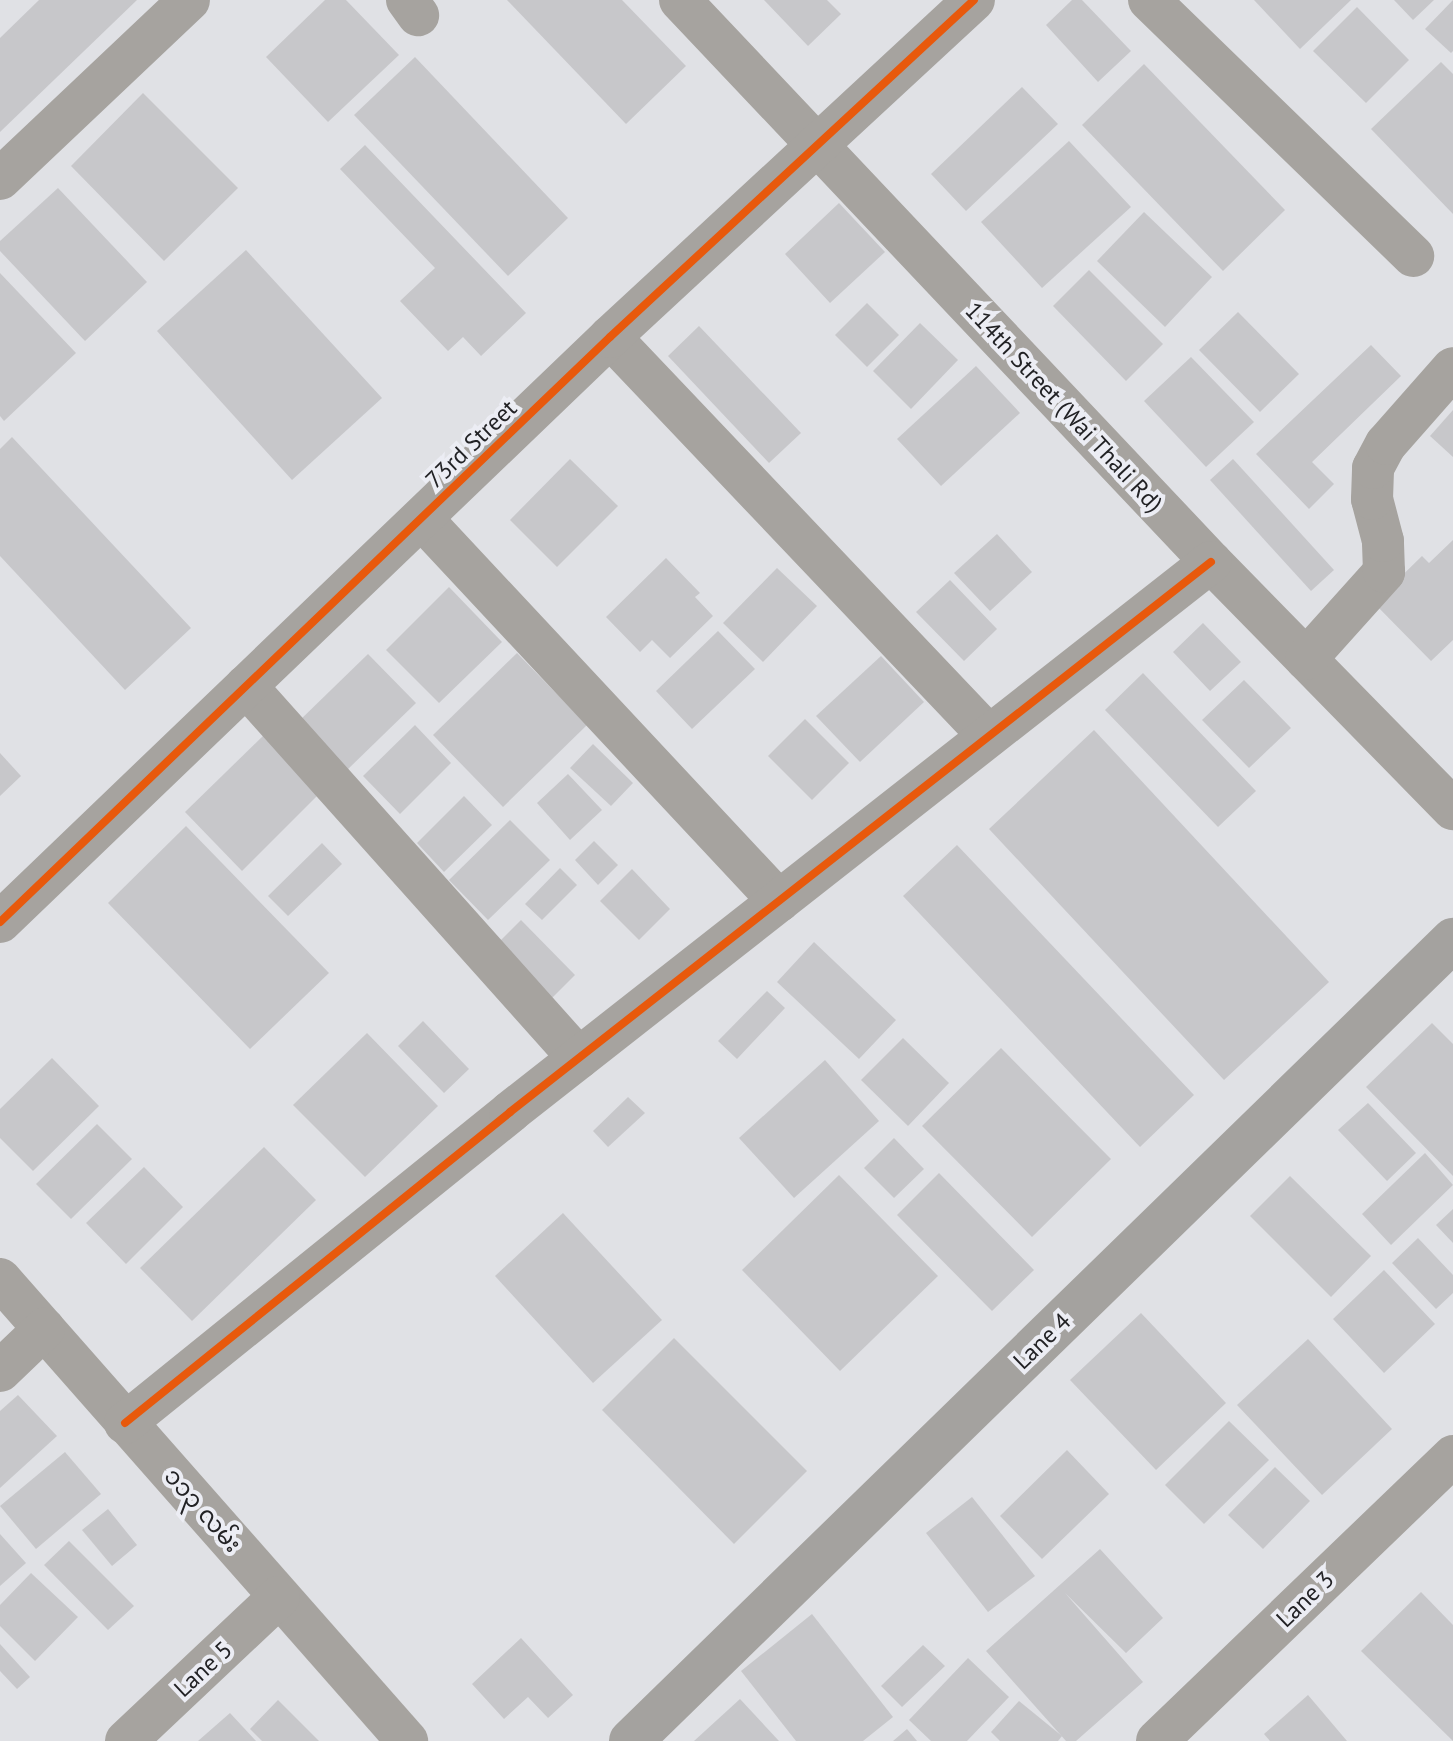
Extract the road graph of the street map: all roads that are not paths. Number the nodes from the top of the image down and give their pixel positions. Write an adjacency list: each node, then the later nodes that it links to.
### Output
1 (189, 0): 6 (street)
2 (680, 0): 5 (street, 114th Street (Wai Thali Rd))
3 (974, 0): 5 (street, 73rd Street)
4 (1149, 0): 7 (street)
5 (816, 145): 8 (street, 73rd Street); 11 (street, 114th Street (Wai Thali Rd))
6 (0, 179)
7 (1413, 256)
8 (610, 337): 10 (street, 73rd Street); 14 (street)
9 (1453, 368): 12 (street)
10 (422, 519): 13 (street, 73rd Street); 16 (street)
11 (1211, 562): 12 (street, 114th Street (Wai Thali Rd)); 14 (street)
12 (1306, 659): 15 (street, 114th Street (Wai Thali Rd))
13 (246, 686): 17 (street, 73rd Street); 19 (street)
14 (989, 736): 16 (street)
15 (1453, 809)
16 (779, 901): 19 (street)
17 (0, 922)
18 (1453, 940): 28 (street, Lane 4)
19 (579, 1058): 23 (street)
20 (0, 1279): 21 (street, ၁၁၃ လမ်း)
21 (44, 1329): 22 (street); 23 (street, ၁၁၃ လမ်း)
22 (0, 1371)
23 (125, 1423): 25 (street, ၁၁၃ လမ်း)
24 (1453, 1456): 29 (street, Lane 3)
25 (279, 1597): 26 (street, Lane 5); 27 (street, ၁၁၃ လမ်း)
26 (126, 1741)
27 (407, 1741)
28 (631, 1741)
29 (1157, 1741)

